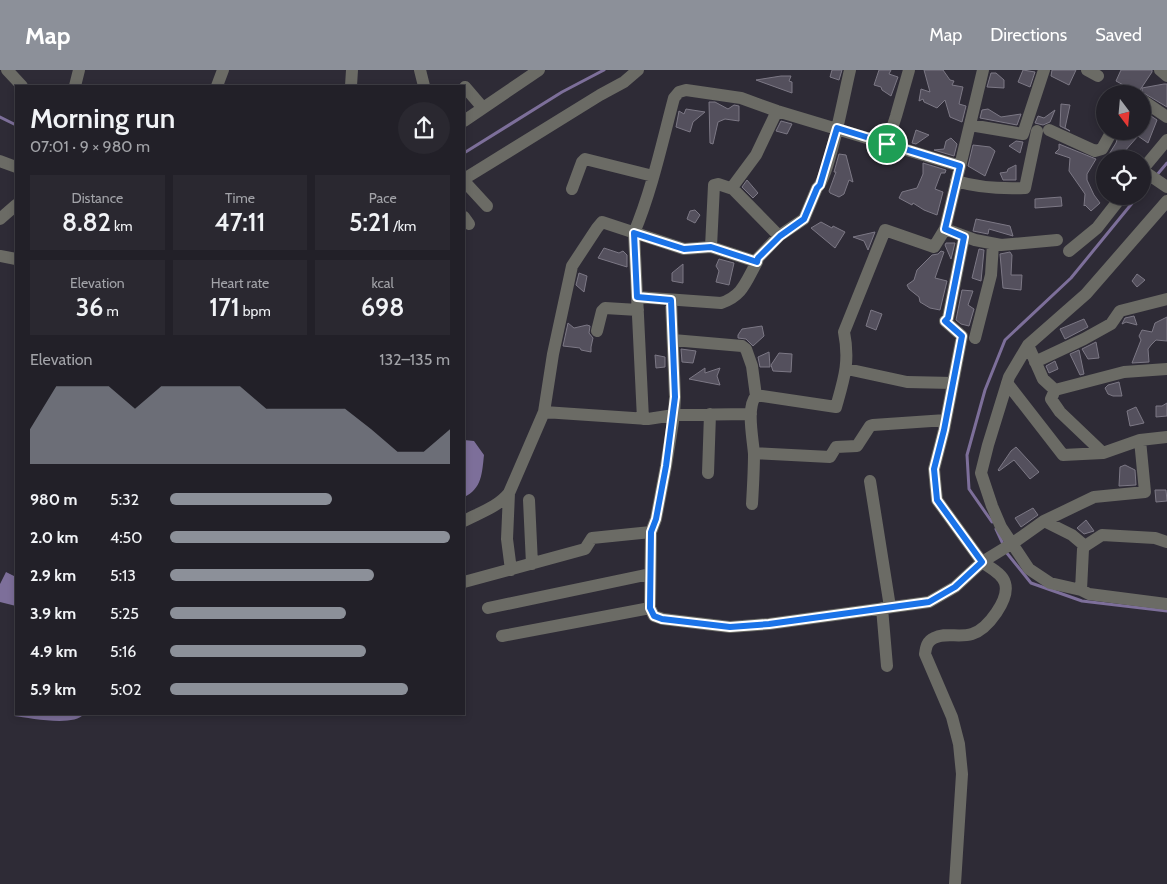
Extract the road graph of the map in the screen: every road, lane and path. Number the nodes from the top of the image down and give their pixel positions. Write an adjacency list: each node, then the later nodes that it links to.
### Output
1 (7, 70): 14 (street)
2 (79, 70): 15 (street)
3 (223, 70): 16 (street)
4 (352, 70): 17 (street)
5 (420, 70): 18 (street)
6 (539, 70): 21 (street)
7 (638, 70): 34 (street)
8 (850, 70): 26 (street)
9 (909, 70): 29 (street)
10 (983, 70): 25 (street)
11 (1044, 70): 25 (street)
12 (1160, 70): 13 (street)
13 (1167, 76)
14 (21, 85)
15 (75, 85)
16 (217, 85)
17 (351, 85)
18 (424, 85)
19 (465, 87): 21 (street)
20 (1151, 106): 23 (street)
21 (482, 108): 24 (street)
22 (777, 111): 26 (street); 33 (street); 39 (street)
23 (1167, 117)
24 (465, 120)
25 (970, 125): 31 (street)
26 (837, 128): 29 (street); 47 (street)
27 (1107, 140): 36 (street)
28 (1167, 140): 37 (street)
29 (887, 144): 31 (street)
30 (0, 161): 32 (street)
31 (960, 166): 36 (street)
32 (15, 167)
33 (653, 176): 38 (street); 46 (street)
34 (465, 179)
35 (465, 181): 43 (street)
36 (956, 182): 45 (street)
37 (1164, 185)
38 (572, 189)
39 (733, 189): 47 (street); 51 (street)
40 (1167, 200): 62 (street)
41 (1115, 205): 52 (street)
42 (15, 206): 44 (street)
43 (487, 206)
44 (0, 219)
45 (945, 229): 48 (street); 64 (street)
46 (634, 233): 51 (street); 58 (street); 70 (street)
47 (780, 236): 55 (street)
48 (964, 237): 50 (street); 66 (street)
49 (1057, 240): 50 (street)
50 (993, 244): 60 (street)
51 (711, 247): 55 (street)
52 (1069, 251)
53 (0, 256): 54 (street)
54 (15, 260)
55 (757, 262): 57 (street)
56 (1167, 299): 63 (street)
57 (671, 300): 58 (street); 61 (street)
58 (638, 304): 59 (street); 74 (street)
59 (597, 331)
60 (975, 338)
61 (673, 340): 69 (street); 73 (street)
62 (1028, 345): 63 (street); 67 (street)
63 (1035, 362): 68 (street)
64 (847, 369): 66 (street); 69 (street)
65 (1167, 369): 68 (street)
66 (953, 383): 75 (street)
67 (1008, 383): 79 (street); 89 (street)
68 (1055, 390): 79 (street)
69 (756, 396): 72 (street)
70 (544, 412): 74 (street); 82 (street)
71 (710, 414): 72 (street); 73 (street); 80 (street)
72 (751, 414): 78 (street)
73 (674, 415): 74 (street); 87 (street)
74 (643, 418)
75 (946, 420): 78 (street); 91 (street)
76 (1167, 437): 77 (street)
77 (1140, 440): 79 (street); 86 (street)
78 (754, 453): 84 (street)
79 (1103, 453)
80 (708, 473)
81 (870, 481): 100 (street)
82 (509, 493): 85 (street); 93 (street)
83 (529, 500): 92 (street)
84 (752, 504)
85 (465, 521)
86 (1044, 521): 89 (street); 90 (street)
87 (651, 532): 92 (street); 94 (street)
88 (1167, 542): 90 (street)
89 (1013, 543): 91 (street); 96 (street)
90 (1085, 546): 96 (street)
91 (982, 562): 100 (street); 103 (street)
92 (532, 564): 93 (street)
93 (511, 570): 95 (street)
94 (650, 574): 98 (street); 99 (street)
95 (465, 582)
96 (1080, 590): 97 (street)
97 (1167, 604)
98 (488, 608)
99 (650, 608): 100 (street); 101 (street)
100 (886, 608): 102 (street)
101 (502, 636)
102 (887, 666)
103 (955, 884)

